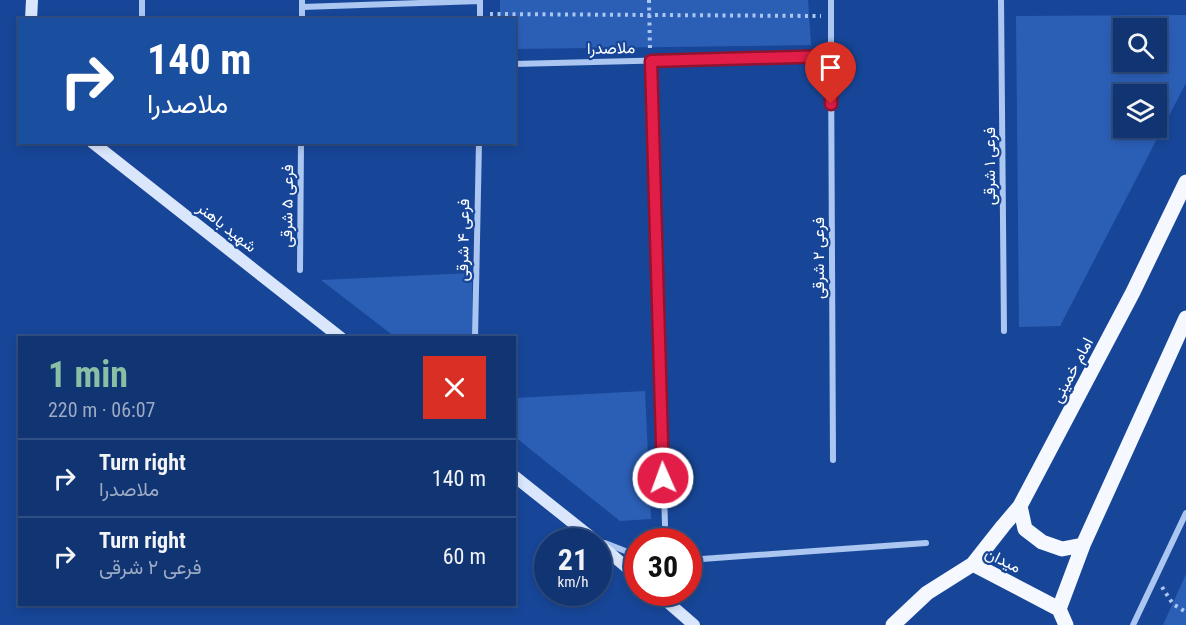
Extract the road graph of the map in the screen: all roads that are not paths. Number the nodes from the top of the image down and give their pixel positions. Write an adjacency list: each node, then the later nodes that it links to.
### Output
1 (32, 0): 8 (street)
2 (142, 0): 9 (street)
3 (831, 0): 10 (street)
4 (1001, 0): 19 (street, فرعی ۱ شرقی)
5 (480, 1): 6 (street); 7 (street)
6 (302, 3)
7 (480, 16)
8 (31, 18)
9 (142, 18)
10 (831, 56): 11 (street, ملاصدرا); 22 (street, فرعی ۲ شرقی)
11 (651, 61): 12 (street, ملاصدرا); 26 (street)
12 (516, 64)
13 (95, 144): 20 (street, شهید باهنر)
14 (301, 144): 17 (street, فرعی ۵ شرقی)
15 (479, 144): 21 (street, فرعی ۴ شرقی)
16 (1186, 182): 24 (main road, امام خمینی)
17 (300, 270)
18 (1186, 318): 29 (main road)
19 (1004, 331)
20 (338, 336)
21 (475, 336)
22 (833, 460)
23 (516, 478): 27 (street)
24 (1020, 506): 29 (main road); 33 (main road, امام خمینی)
25 (1186, 513): 39 (street)
26 (664, 525)
27 (580, 528)
28 (926, 543): 31 (street)
29 (1083, 545): 35 (main road)
30 (612, 554): 32 (street)
31 (702, 559)
32 (624, 564)
33 (973, 564): 35 (main road, میدان); 37 (main road, میدان)
34 (672, 606): 36 (street)
35 (1059, 609): 38 (main road)
36 (694, 625)
37 (893, 625)
38 (1066, 625)
39 (1133, 625)

